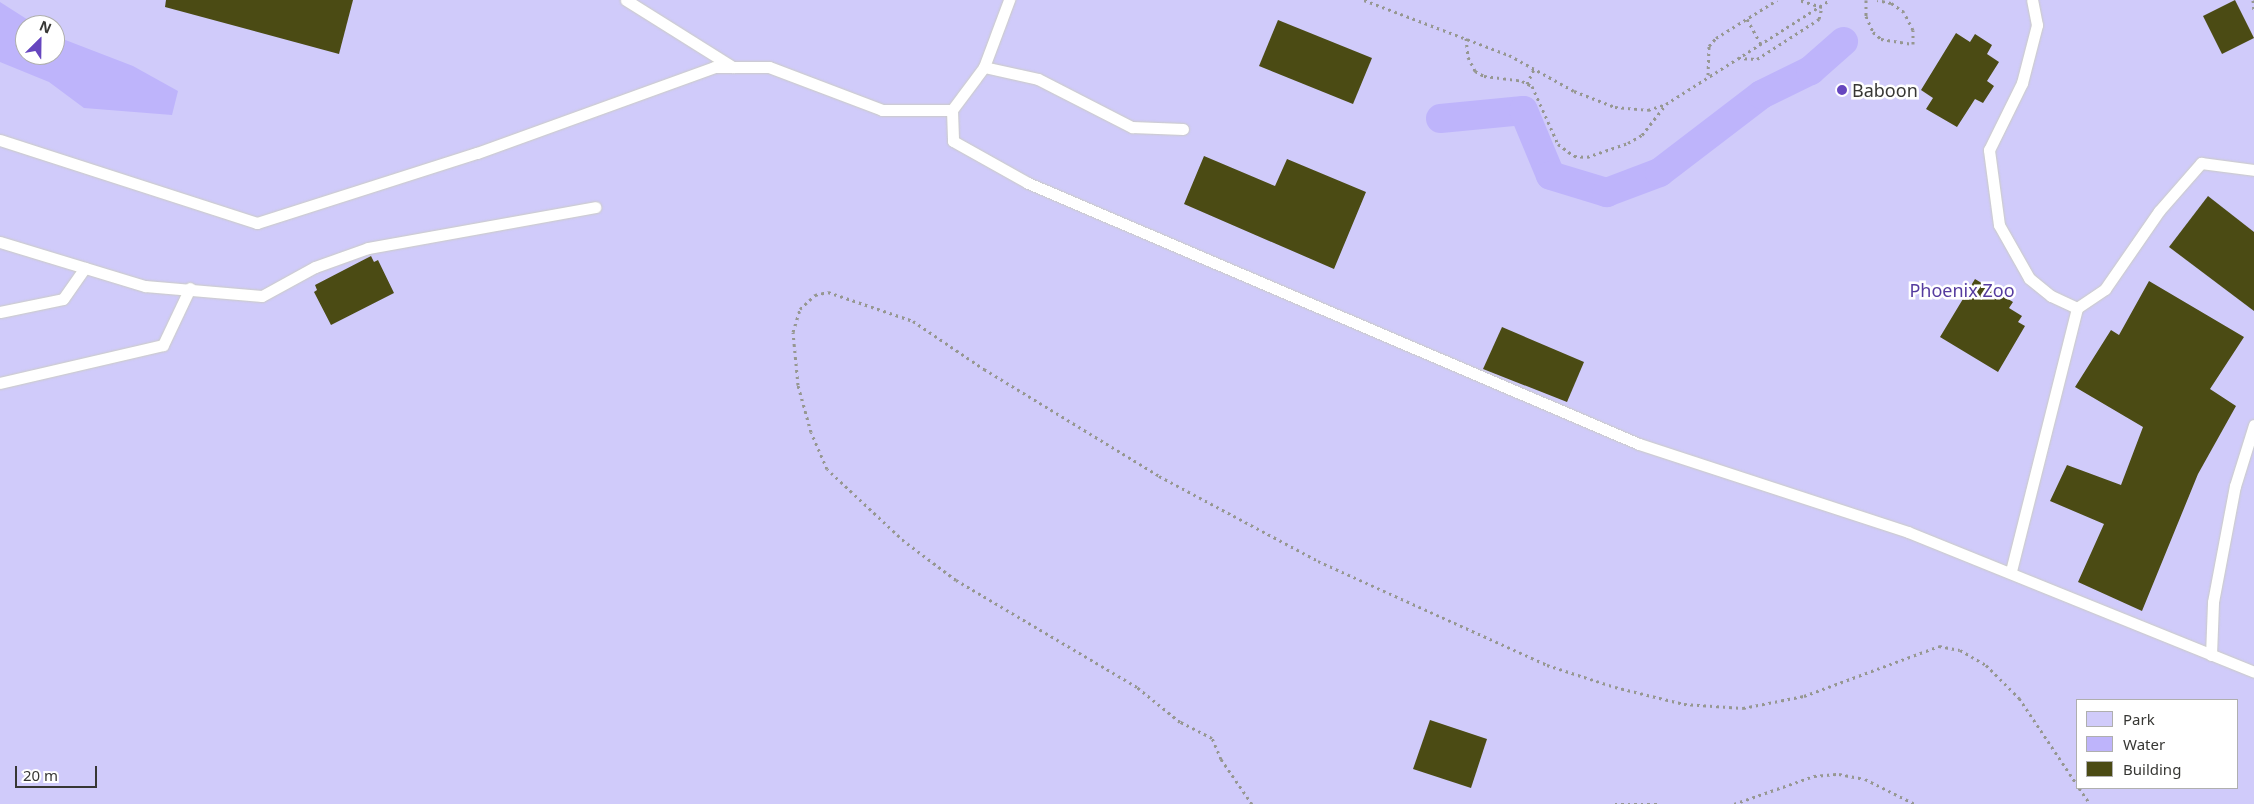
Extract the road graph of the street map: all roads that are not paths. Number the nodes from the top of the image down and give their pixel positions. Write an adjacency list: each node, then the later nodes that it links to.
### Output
1 (626, 0): 5 (lane)
2 (1009, 0): 4 (lane)
3 (2032, 0): 14 (lane)
4 (984, 66): 6 (lane); 7 (lane)
5 (733, 67): 6 (lane); 8 (lane)
6 (952, 110): 18 (lane)
7 (1183, 129)
8 (0, 140)
9 (2254, 170): 14 (lane)
10 (594, 207): 13 (lane)
11 (0, 242): 12 (lane)
12 (85, 268): 13 (lane); 15 (lane)
13 (190, 288): 16 (lane)
14 (2077, 308): 18 (lane)
15 (0, 312)
16 (0, 383)
17 (2254, 425): 19 (lane)
18 (2011, 571): 19 (lane)
19 (2211, 655): 20 (lane)
20 (2254, 672)

